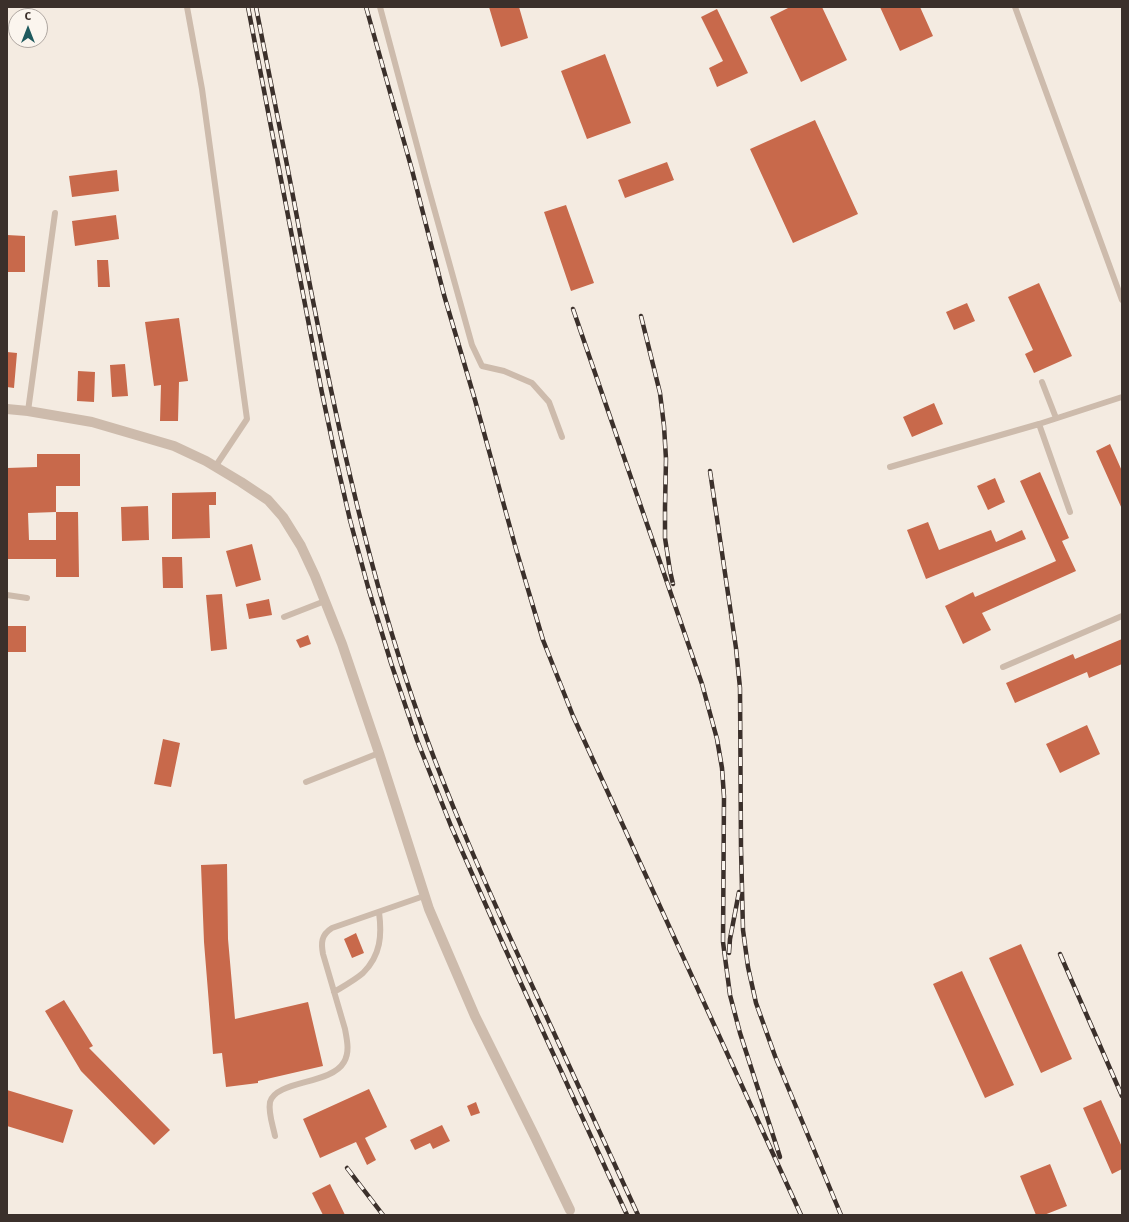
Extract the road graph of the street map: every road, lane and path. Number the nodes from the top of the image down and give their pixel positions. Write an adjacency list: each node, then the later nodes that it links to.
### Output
1 (187, 7): 13 (lane)
2 (380, 7): 12 (lane)
3 (1015, 7): 5 (lane)
4 (55, 213): 9 (lane)
5 (1122, 300)
6 (1042, 382): 10 (lane)
7 (1122, 397): 10 (lane)
8 (7, 409): 9 (street)
9 (28, 411): 13 (street)
10 (1056, 418): 11 (lane)
11 (1039, 424): 14 (lane); 15 (lane)
12 (562, 437)
13 (215, 467): 18 (street)
14 (890, 467)
15 (1070, 512)
16 (7, 595): 17 (lane)
17 (27, 598)
18 (325, 601): 20 (lane); 22 (street)
19 (1122, 616): 21 (lane)
20 (284, 617)
21 (1003, 667)
22 (379, 753): 23 (lane); 24 (street)
23 (306, 782)
24 (424, 896): 25 (lane); 28 (street)
25 (379, 912): 26 (lane); 26 (lane)
26 (334, 992): 27 (lane)
27 (275, 1136)
28 (570, 1210)

